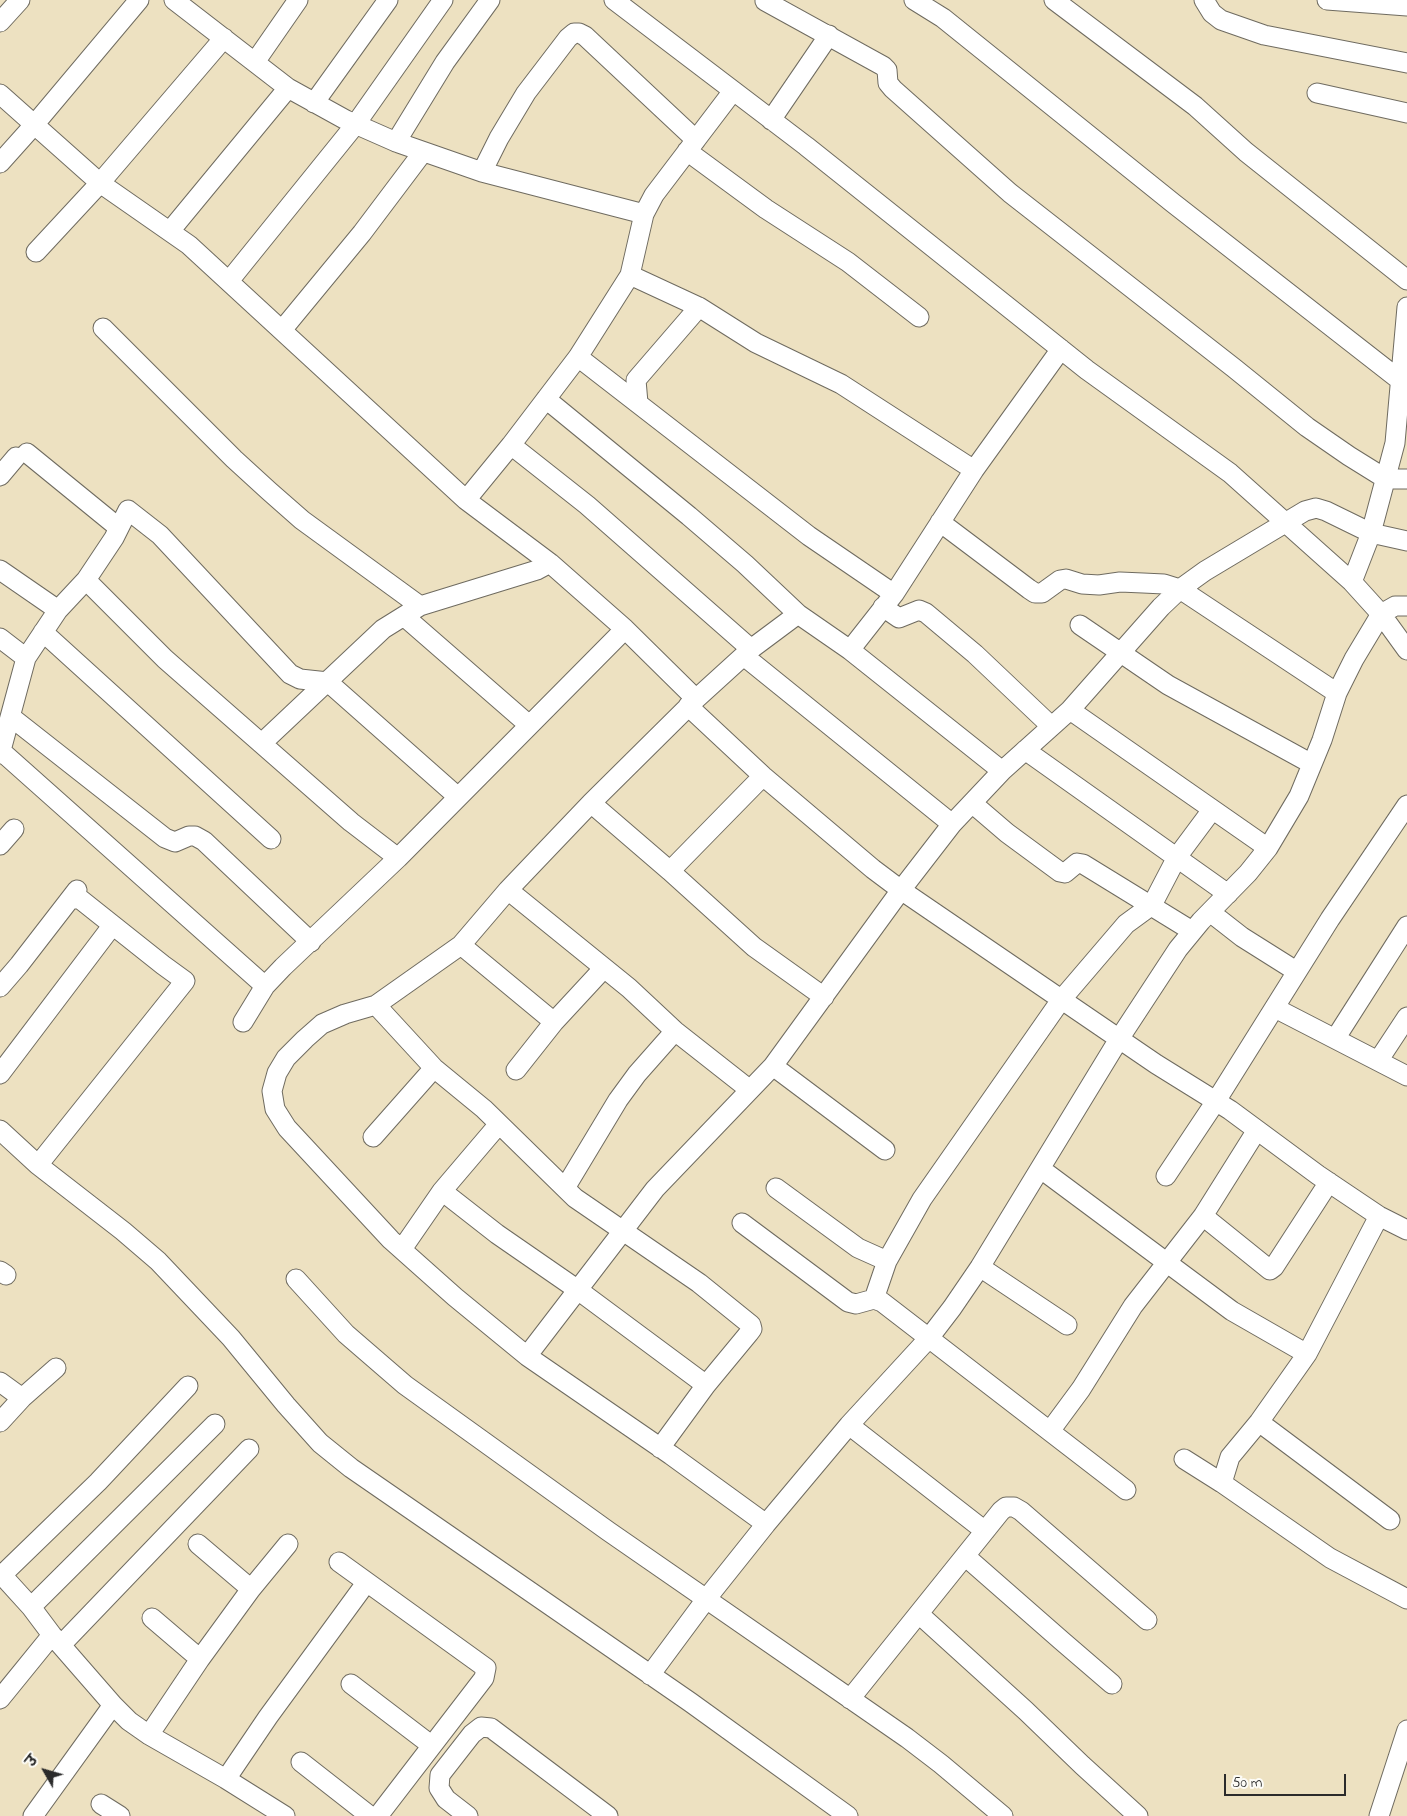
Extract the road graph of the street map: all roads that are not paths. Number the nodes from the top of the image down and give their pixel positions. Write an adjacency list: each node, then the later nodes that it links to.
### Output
1 (20, 0): 16 (street)
2 (139, 0): 29 (street)
3 (174, 0): 15 (street)
4 (298, 0): 19 (street)
5 (388, 0): 25 (street)
6 (443, 0): 28 (street)
7 (490, 0): 30 (street)
8 (614, 0): 22 (street)
9 (914, 0): 49 (street)
10 (1054, 0): 40 (street)
11 (1204, 0): 20 (street)
12 (1327, 0): 14 (street)
13 (765, 1): 17 (street)
14 (1407, 6)
15 (197, 7): 18 (street)
16 (0, 22)
17 (829, 35): 27 (street); 56 (street)
18 (224, 38): 19 (street); 35 (street)
19 (254, 62): 21 (street)
20 (1407, 63)
21 (288, 88): 25 (street); 37 (street)
22 (733, 90): 27 (street); 31 (street)
23 (1317, 93): 26 (street)
24 (0, 94): 29 (street)
25 (314, 103): 28 (street)
26 (1407, 113)
27 (771, 120): 47 (street)
28 (355, 125): 30 (street); 41 (street)
29 (34, 126): 33 (street); 35 (street)
30 (396, 142): 32 (street)
31 (692, 145): 34 (street); 36 (street); 44 (street)
32 (423, 152): 34 (street); 46 (street)
33 (0, 163)
34 (482, 172): 36 (street)
35 (100, 182): 37 (street); 38 (street)
36 (644, 214): 39 (street)
37 (170, 231): 41 (street)
38 (36, 252)
39 (630, 275): 42 (street); 48 (street)
40 (1407, 280)
41 (229, 281): 46 (street)
42 (699, 307): 51 (street); 54 (street)
43 (1407, 307): 49 (street)
44 (919, 316)
45 (103, 328): 72 (street)
46 (282, 330): 58 (street)
47 (1061, 349): 54 (street); 60 (street)
48 (578, 357): 50 (street); 51 (street)
49 (1402, 381): 52 (street)
50 (546, 399): 53 (street); 73 (street)
51 (638, 403): 69 (street)
52 (1402, 418): 56 (street)
53 (511, 444): 58 (street); 81 (street)
54 (974, 470): 59 (street)
55 (0, 476): 61 (street)
56 (1386, 479): 57 (street); 62 (street)
57 (1407, 479)
58 (466, 500): 64 (street)
59 (940, 522): 68 (street); 69 (street)
60 (1286, 522): 62 (street); 67 (street); 68 (street)
61 (119, 528): 66 (street); 84 (street)
62 (1371, 533): 63 (street); 67 (street)
63 (1407, 541)
64 (550, 563): 72 (street); 76 (street)
65 (0, 570): 71 (street)
66 (86, 580): 71 (street); 91 (street)
67 (1352, 582): 74 (street)
68 (1180, 589): 82 (street); 85 (street)
69 (889, 601): 79 (street); 90 (street)
70 (1407, 606): 74 (street)
71 (58, 610): 77 (street)
72 (412, 611): 84 (street); 89 (street)
73 (798, 614): 79 (street); 81 (street)
74 (1381, 614): 80 (street); 85 (street)
75 (1080, 625): 82 (street)
76 (625, 629): 86 (street); 89 (street)
77 (43, 632): 83 (street); 104 (street)
78 (0, 638): 83 (street)
79 (850, 650): 95 (street)
80 (1407, 650)
81 (748, 652): 86 (street); 102 (street)
82 (1120, 652): 87 (street); 94 (street)
83 (26, 658): 88 (street)
84 (328, 682): 91 (street); 97 (street)
85 (1337, 693): 94 (street)
86 (692, 703): 96 (street); 98 (street)
87 (1070, 710): 90 (street); 101 (street)
88 (11, 717): 93 (street); 118 (street)
89 (529, 725): 97 (street)
90 (1051, 726): 92 (street)
91 (262, 743): 108 (street)
92 (1025, 750): 95 (street); 107 (street)
93 (0, 752): 123 (street)
94 (1312, 764): 106 (street)
95 (1002, 771): 99 (street)
96 (763, 776): 109 (street); 111 (street)
97 (458, 797): 108 (street)
98 (591, 803): 109 (street); 110 (street)
99 (972, 803): 102 (street); 113 (street)
100 (1407, 805): 121 (street)
101 (1212, 810): 106 (street); 107 (street)
102 (952, 824): 111 (street)
103 (14, 830): 105 (street)
104 (271, 839)
105 (0, 845)
106 (1268, 848): 112 (street)
107 (1177, 857): 112 (street); 113 (street)
108 (398, 858): 118 (street)
109 (670, 871): 124 (street)
110 (508, 890): 119 (street); 120 (street)
111 (901, 890): 124 (street); 125 (street)
112 (1228, 894): 114 (street)
113 (1152, 905): 117 (street); 125 (street)
114 (1210, 912): 117 (street); 121 (street)
115 (112, 926): 122 (street); 134 (street); 148 (street)
116 (1407, 926): 133 (street)
117 (1192, 931): 132 (street)
118 (311, 942): 123 (street)
119 (461, 945): 126 (street); 130 (street)
120 (604, 968): 130 (street); 131 (street)
121 (1296, 971): 127 (street)
122 (0, 986)
123 (265, 986): 129 (street)
124 (824, 996): 136 (street)
125 (1061, 1000): 132 (street); 161 (street)
126 (376, 1005): 137 (street); 160 (street)
127 (1275, 1008): 133 (street); 142 (street)
128 (1407, 1017): 135 (street)
129 (243, 1022)
130 (554, 1022): 138 (street)
131 (675, 1031): 141 (street); 152 (street)
132 (1119, 1039): 142 (street); 149 (street)
133 (1335, 1039): 135 (street)
134 (6, 1054): 139 (street)
135 (1378, 1061): 140 (street)
136 (773, 1066): 141 (street); 147 (street)
137 (434, 1068): 143 (street); 146 (street)
138 (516, 1070)
139 (0, 1074)
140 (1407, 1076)
141 (750, 1090): 159 (street)
142 (1216, 1101): 145 (street); 150 (street)
143 (499, 1124): 152 (street); 154 (street)
144 (0, 1130): 148 (street)
145 (1257, 1130): 151 (street); 155 (street)
146 (373, 1138)
147 (885, 1150)
148 (38, 1165): 204 (street)
149 (1041, 1169): 162 (street); 163 (street)
150 (1166, 1176)
151 (1329, 1182): 155 (street); 156 (street)
152 (565, 1188): 159 (street)
153 (776, 1188): 161 (street)
154 (442, 1191): 160 (street); 165 (street)
155 (1203, 1216): 162 (street)
156 (1379, 1216): 158 (street); 169 (street)
157 (742, 1223): 166 (street)
158 (1407, 1230)
159 (623, 1231): 165 (street); 173 (street)
160 (402, 1249): 170 (street)
161 (887, 1262): 166 (street)
162 (1166, 1262): 169 (street); 180 (street)
163 (980, 1267): 167 (street); 168 (street)
164 (296, 1279): 196 (street)
165 (578, 1290): 170 (street); 173 (street)
166 (874, 1299): 168 (street)
167 (1068, 1325)
168 (929, 1338): 179 (street); 180 (street)
169 (1307, 1354): 177 (street)
170 (527, 1356): 181 (street)
171 (56, 1368): 175 (street)
172 (0, 1382): 175 (street)
173 (706, 1385): 181 (street)
174 (188, 1386): 193 (street)
175 (22, 1398): 176 (street)
176 (0, 1422)
177 (1259, 1422): 184 (street); 186 (street)
178 (215, 1424): 198 (street)
179 (849, 1425): 187 (street); 188 (street)
180 (1050, 1431): 185 (street)
181 (660, 1448): 187 (street)
182 (249, 1449): 202 (street)
183 (1184, 1459): 184 (street)
184 (1222, 1483): 197 (street)
185 (1126, 1490)
186 (1390, 1520)
187 (766, 1524): 196 (street)
188 (985, 1531): 191 (street); 201 (street)
189 (198, 1544): 195 (street)
190 (288, 1544): 195 (street)
191 (965, 1556): 199 (street); 206 (street)
192 (339, 1562): 194 (street)
193 (1, 1574): 198 (street)
194 (366, 1583): 212 (street); 214 (street)
195 (251, 1589): 203 (street)
196 (707, 1598): 204 (street); 208 (street)
197 (1407, 1599)
198 (31, 1607): 202 (street)
199 (919, 1614): 208 (street); 225 (street)
200 (152, 1618): 203 (street)
201 (1147, 1620)
202 (57, 1640): 207 (street); 209 (street)
203 (200, 1658): 211 (street)
204 (650, 1675): 223 (street)
205 (351, 1684): 212 (street)
206 (1112, 1684)
207 (0, 1699)
208 (850, 1699): 224 (street)
209 (113, 1705): 211 (street); 217 (street)
210 (1407, 1730): 226 (street)
211 (149, 1735): 214 (street)
212 (432, 1745): 220 (street)
213 (302, 1762): 219 (street)
214 (226, 1778): 216 (street)
215 (101, 1804): 218 (street)
216 (275, 1813)
217 (33, 1816)
218 (120, 1816)
219 (370, 1816)
220 (378, 1816)
221 (468, 1816): 222 (street)
222 (608, 1816)
223 (848, 1816)
224 (1003, 1816)
225 (1138, 1816)
226 (1379, 1816)

